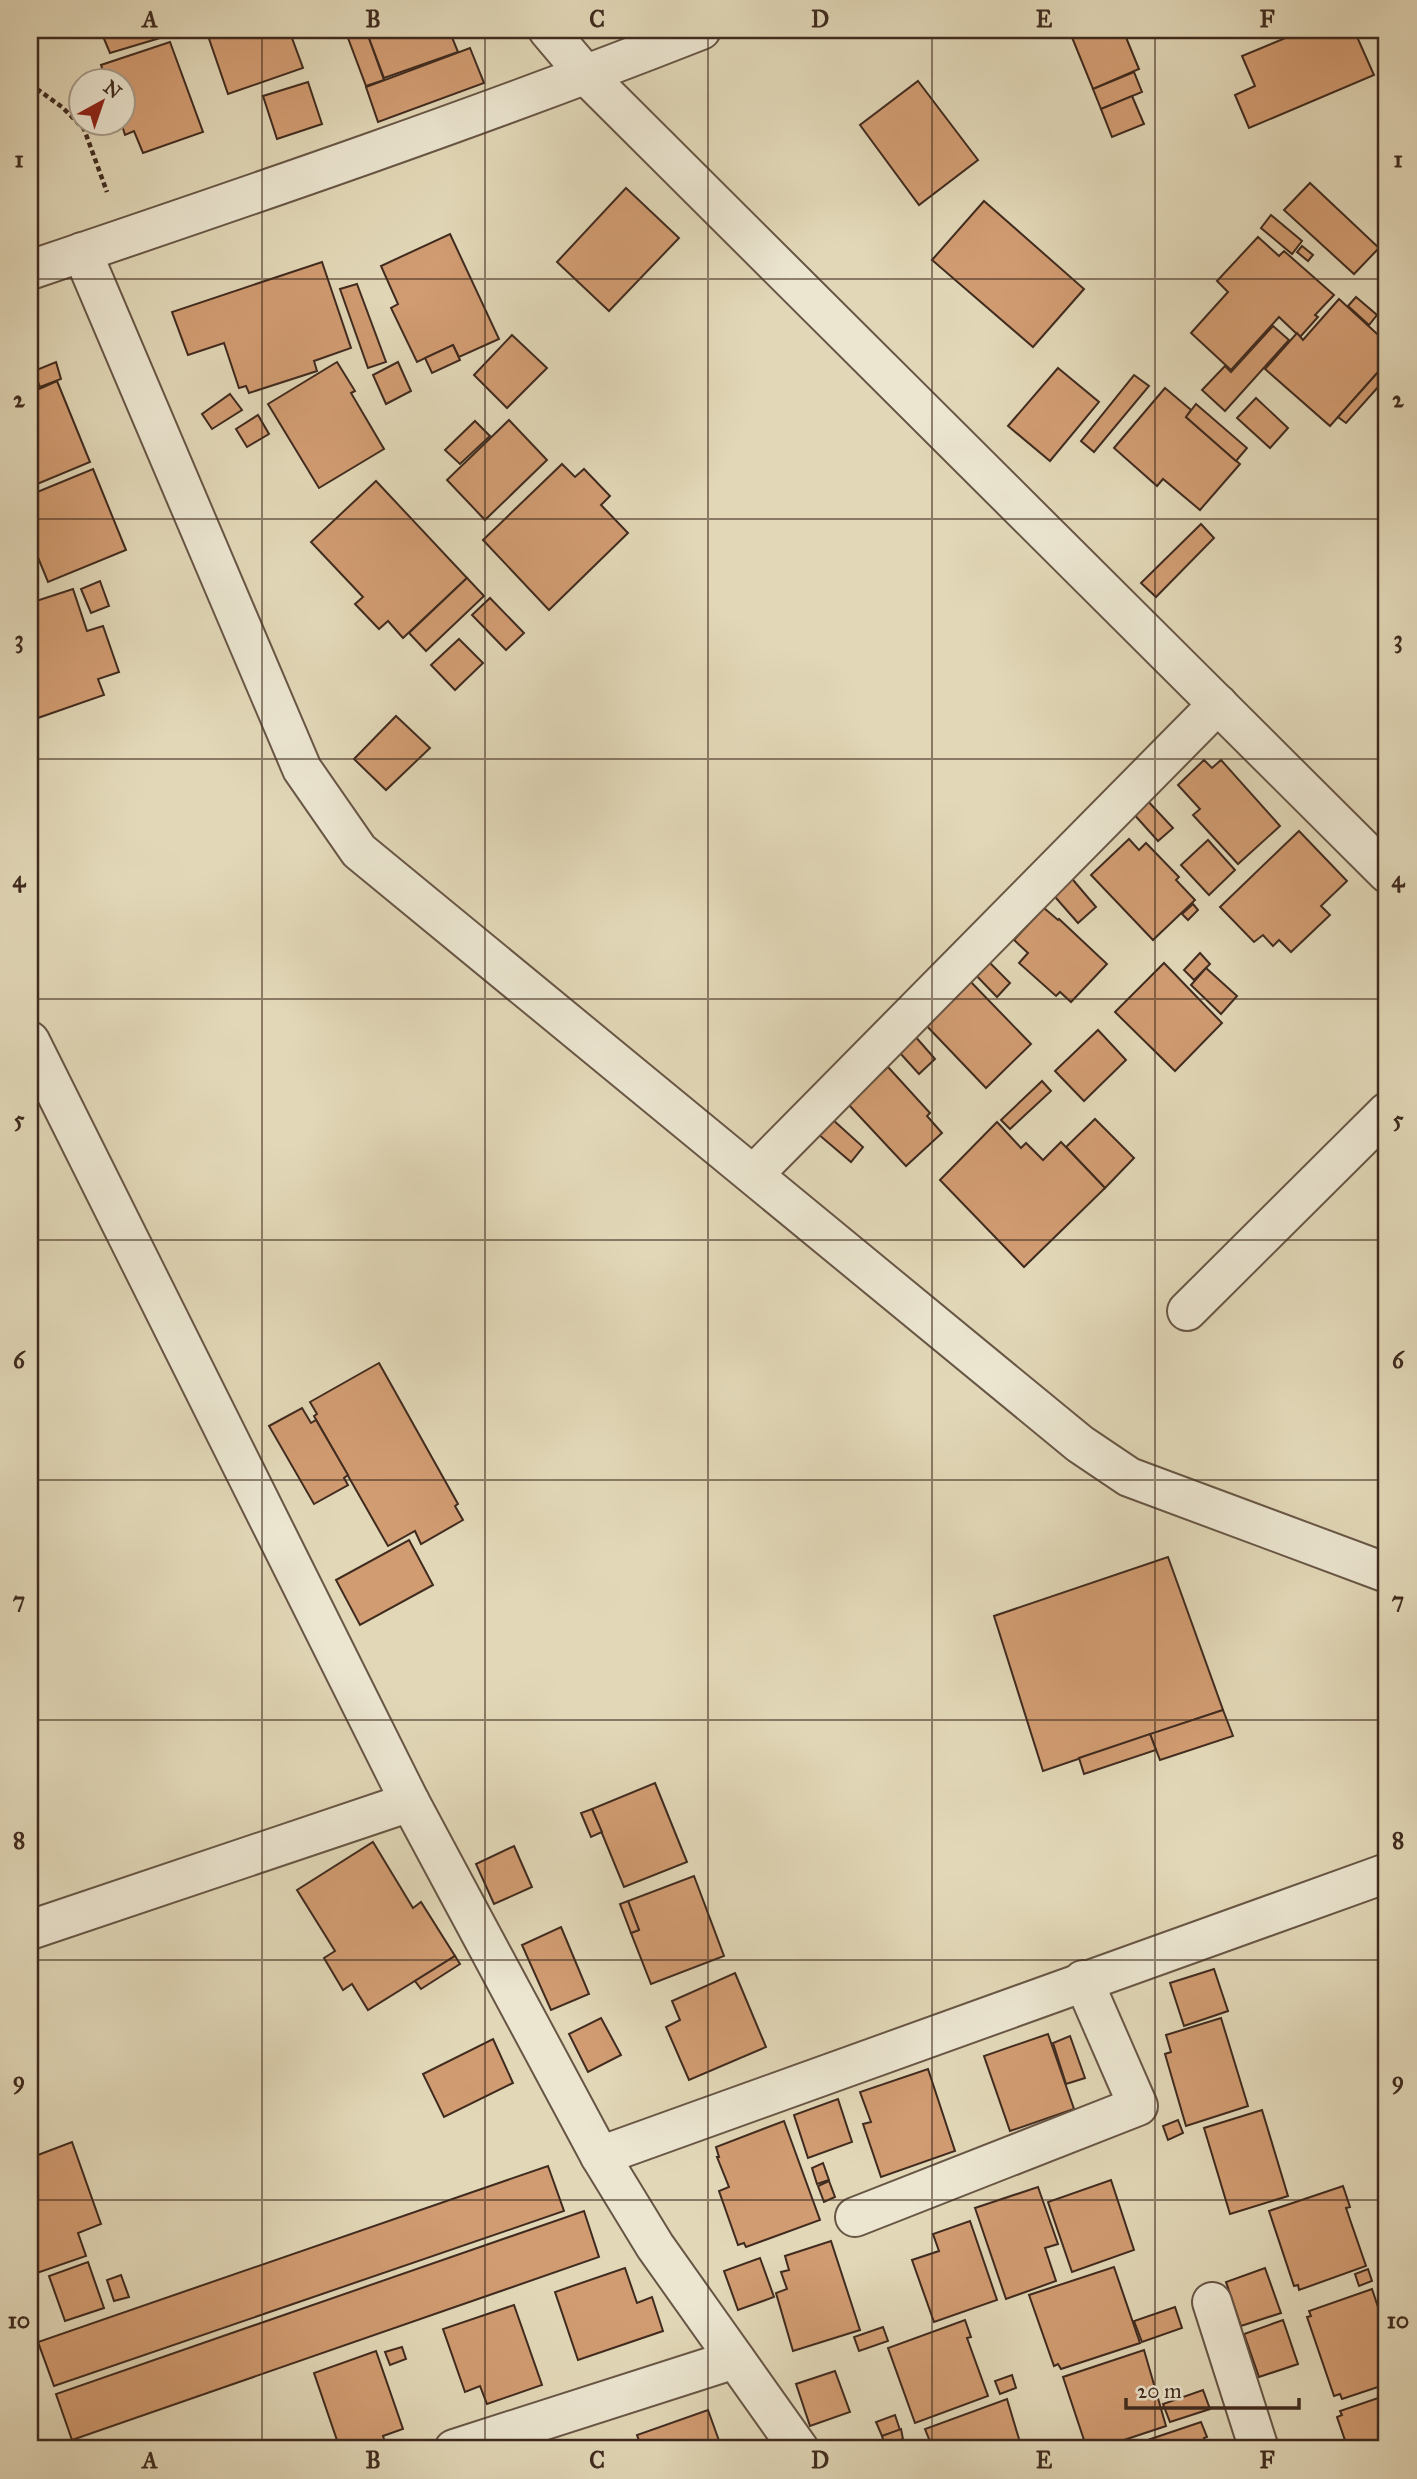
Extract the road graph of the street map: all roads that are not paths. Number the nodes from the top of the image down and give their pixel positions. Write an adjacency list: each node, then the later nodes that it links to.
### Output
1 (548, 30): 3 (street)
2 (701, 30): 3 (street)
3 (586, 75): 4 (street); 6 (street)
4 (82, 252): 5 (street); 10 (street)
5 (30, 270)
6 (1218, 704): 7 (street); 10 (street)
7 (1387, 873)
8 (30, 1041): 13 (street)
9 (1387, 1112): 11 (street)
10 (754, 1174): 12 (street)
11 (1187, 1311)
12 (1387, 1573)
13 (410, 1802): 15 (street); 17 (street)
14 (1387, 1873): 16 (street)
15 (30, 1930)
16 (1083, 1980): 17 (street); 18 (street)
17 (600, 2155): 20 (street)
18 (855, 2217)
19 (1212, 2302): 23 (street)
20 (735, 2358): 21 (street); 22 (street)
21 (454, 2449)
22 (799, 2449)
23 (1259, 2449)

